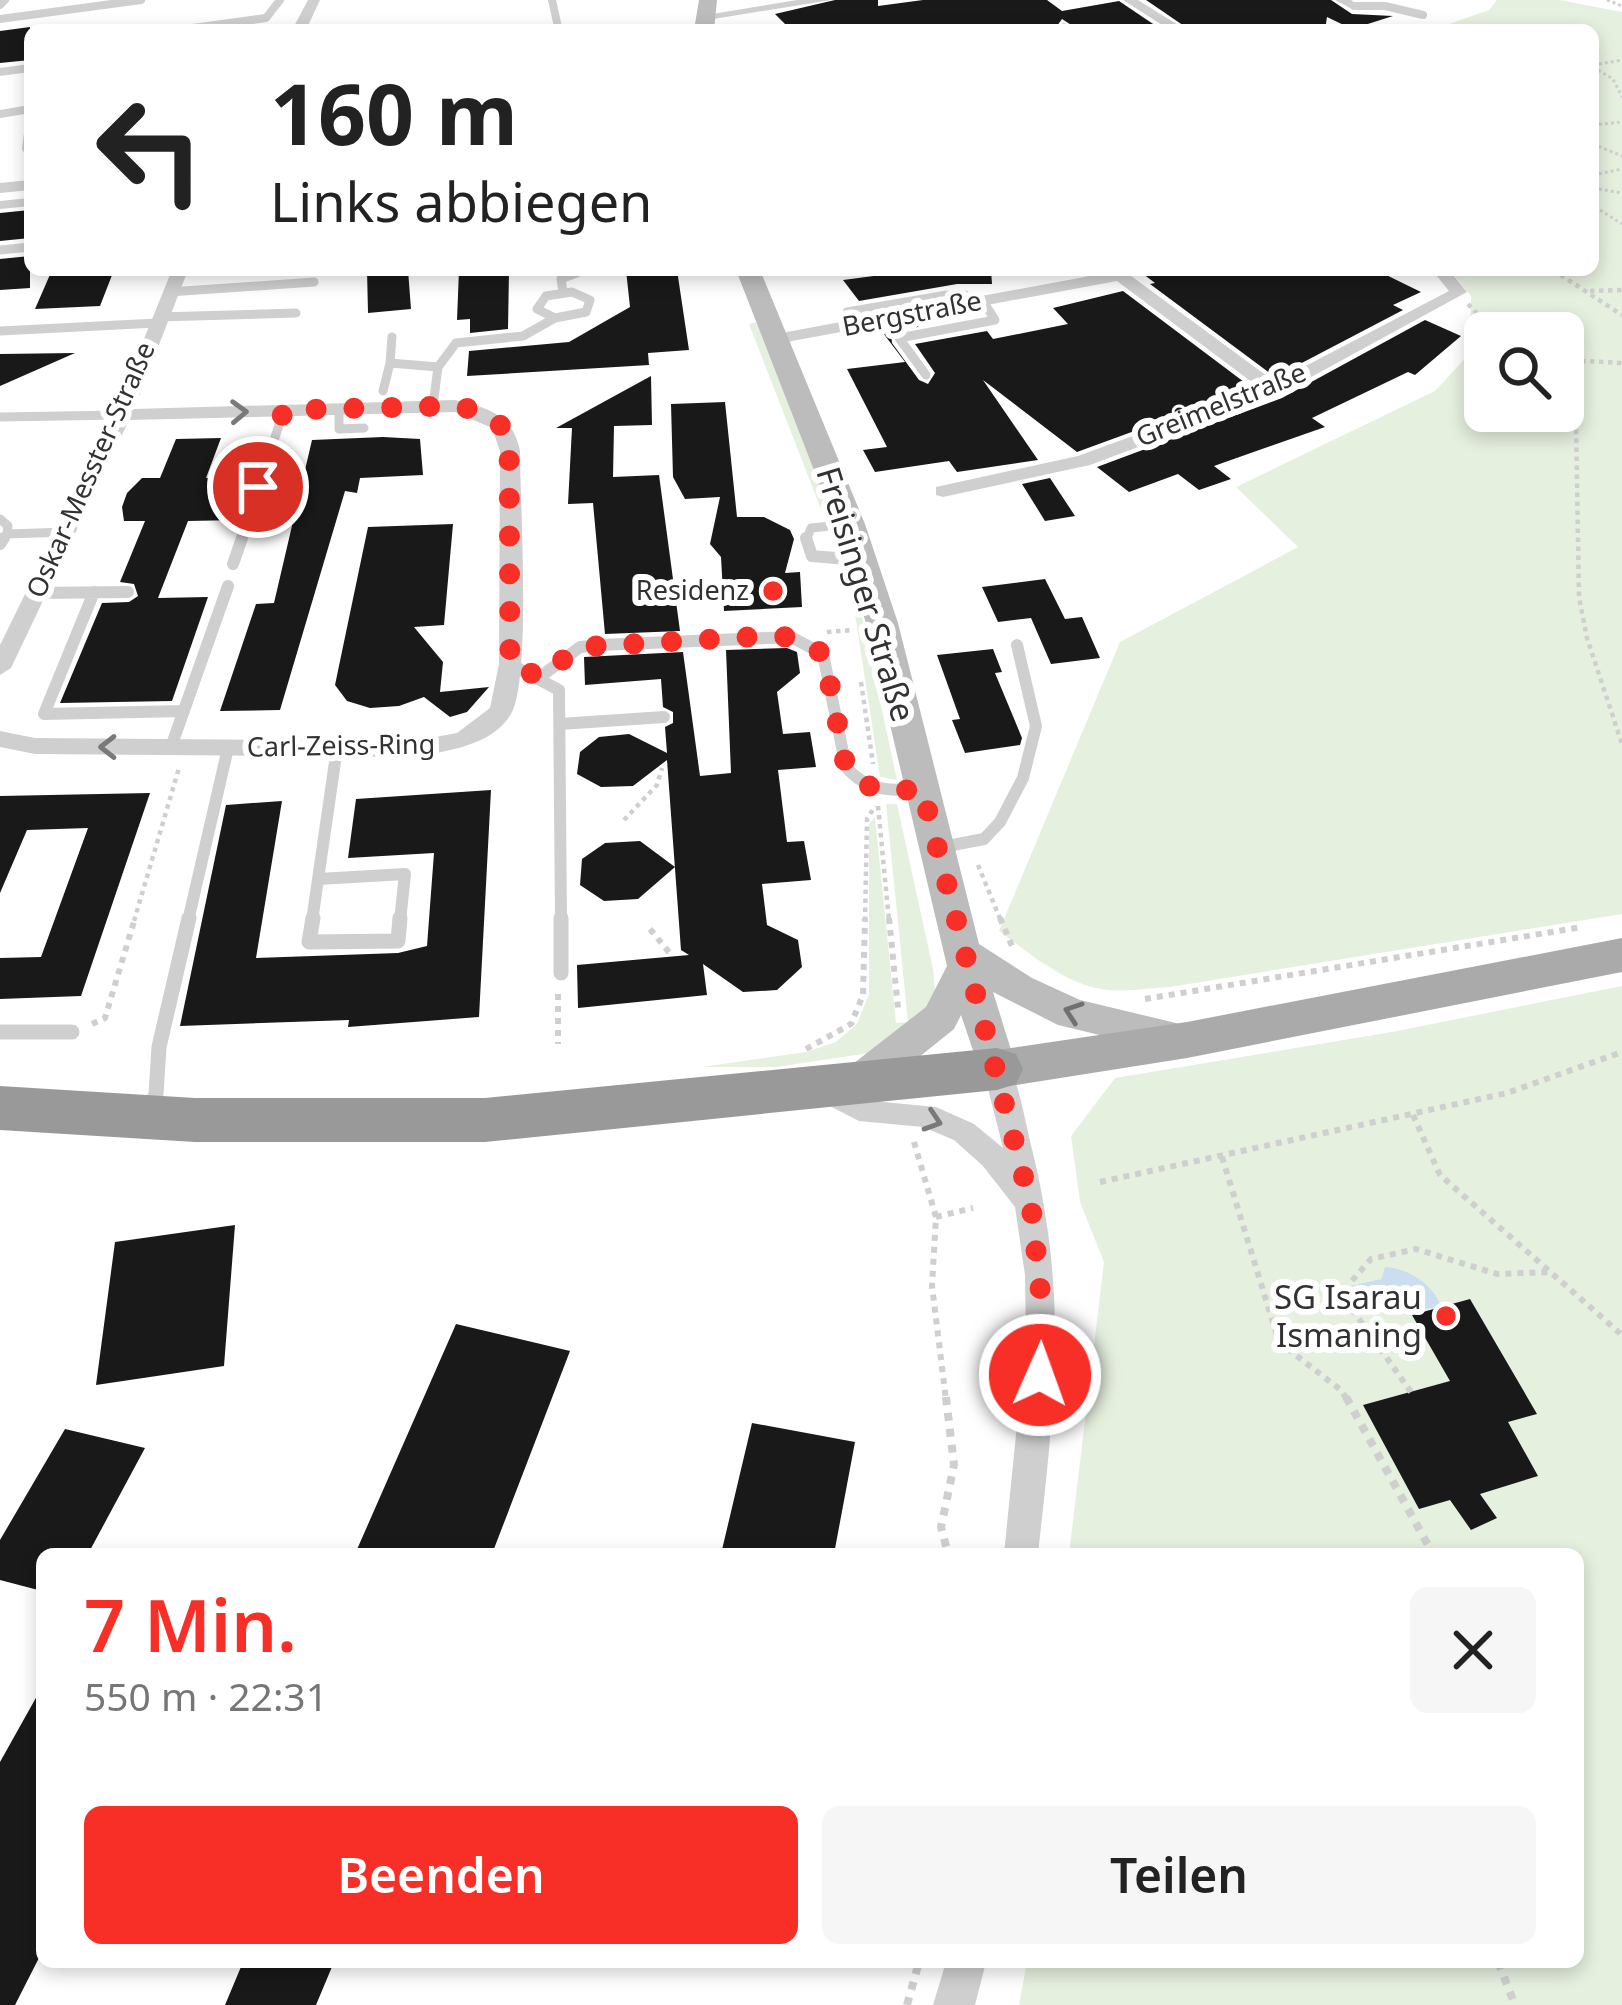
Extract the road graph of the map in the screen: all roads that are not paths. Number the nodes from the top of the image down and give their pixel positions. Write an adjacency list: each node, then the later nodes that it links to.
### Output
1 (141, 0): 7 (lane)
2 (280, 0): 9 (lane)
3 (825, 0): 8 (street)
4 (1129, 0): 11 (street)
5 (1347, 3): 6 (lane)
6 (1424, 15)
7 (0, 19)
8 (706, 19): 10 (lane)
9 (222, 24)
10 (614, 24)
11 (1169, 24)
12 (177, 276): 19 (street, Oskar-Messter-Straße)
13 (569, 276): 20 (lane)
14 (750, 276): 28 (main road, Freisinger Straße)
15 (1101, 276): 21 (street, Bergstraße)
16 (1119, 276): 32 (street)
17 (1445, 276): 32 (street, Greimelstraße)
18 (314, 282): 19 (lane)
19 (169, 292): 25 (street, Oskar-Messter-Straße)
20 (563, 292): 24 (lane); 24 (lane)
21 (983, 301): 22 (lane); 28 (street, Bergstraße); 31 (lane)
22 (847, 311)
23 (296, 313): 25 (lane)
24 (555, 318): 30 (lane)
25 (158, 320): 26 (lane); 37 (street, Oskar-Messter-Straße)
26 (0, 331)
27 (392, 337): 29 (lane)
28 (776, 339): 42 (main road, Freisinger Straße)
29 (389, 363): 30 (lane); 33 (lane)
30 (438, 367): 34 (lane)
31 (926, 375)
32 (1274, 390): 40 (street, Greimelstraße)
33 (383, 391)
34 (434, 406): 35 (street, Carl-Zeiss-Ring); 53 (street, Carl-Zeiss-Ring)
35 (339, 409): 36 (street, Carl-Zeiss-Ring); 39 (lane)
36 (284, 410): 37 (street, Carl-Zeiss-Ring, one-way to 36); 46 (lane)
37 (122, 415): 38 (lane); 43 (street, Oskar-Messter-Straße)
38 (0, 417)
39 (364, 428)
40 (944, 491)
41 (0, 519): 44 (lane)
42 (850, 524): 45 (main road, Freisinger Straße); 45 (lane)
43 (67, 532): 44 (lane); 50 (street, Oskar-Messter-Straße)
44 (4, 539)
45 (862, 560): 63 (main road, Freisinger Straße)
46 (233, 564)
47 (228, 586): 56 (lane)
48 (94, 592): 49 (lane); 50 (lane); 56 (lane)
49 (128, 592)
50 (36, 593): 51 (street, Oskar-Messter-Straße)
51 (11, 623): 54 (street, Oskar-Messter-Straße)
52 (1018, 645): 64 (lane)
53 (510, 664): 55 (lane); 62 (street, Carl-Zeiss-Ring)
54 (0, 668)
55 (540, 677): 58 (lane); 63 (lane)
56 (184, 711): 60 (lane)
57 (664, 717): 58 (lane)
58 (560, 724): 68 (lane)
59 (2, 744): 60 (street, Carl-Zeiss-Ring, one-way to 59)
60 (178, 747): 61 (street, Carl-Zeiss-Ring)
61 (228, 748): 62 (street, Carl-Zeiss-Ring); 75 (lane)
62 (337, 748): 65 (lane)
63 (922, 789): 64 (main road, Freisinger Straße)
64 (953, 846): 67 (main road, Freisinger Straße)
65 (320, 879): 65 (lane)
66 (1607, 940): 71 (main road)
67 (964, 960): 71 (main road, one-way to 67); 72 (main road, Freisinger Straße); 73 (main road)
68 (561, 973)
69 (0, 1032): 70 (lane)
70 (71, 1032)
71 (1187, 1040): 72 (main road)
72 (997, 1069): 73 (highway); 76 (street, Freisinger Straße)
73 (838, 1088): 75 (highway); 76 (street, Freisinger Straße, one-way to 76)
74 (0, 1108): 75 (highway)
75 (146, 1117)
76 (1031, 1205): 77 (street, Freisinger Straße)
77 (1022, 1548)
78 (964, 1968): 79 (street)
79 (955, 2005)

